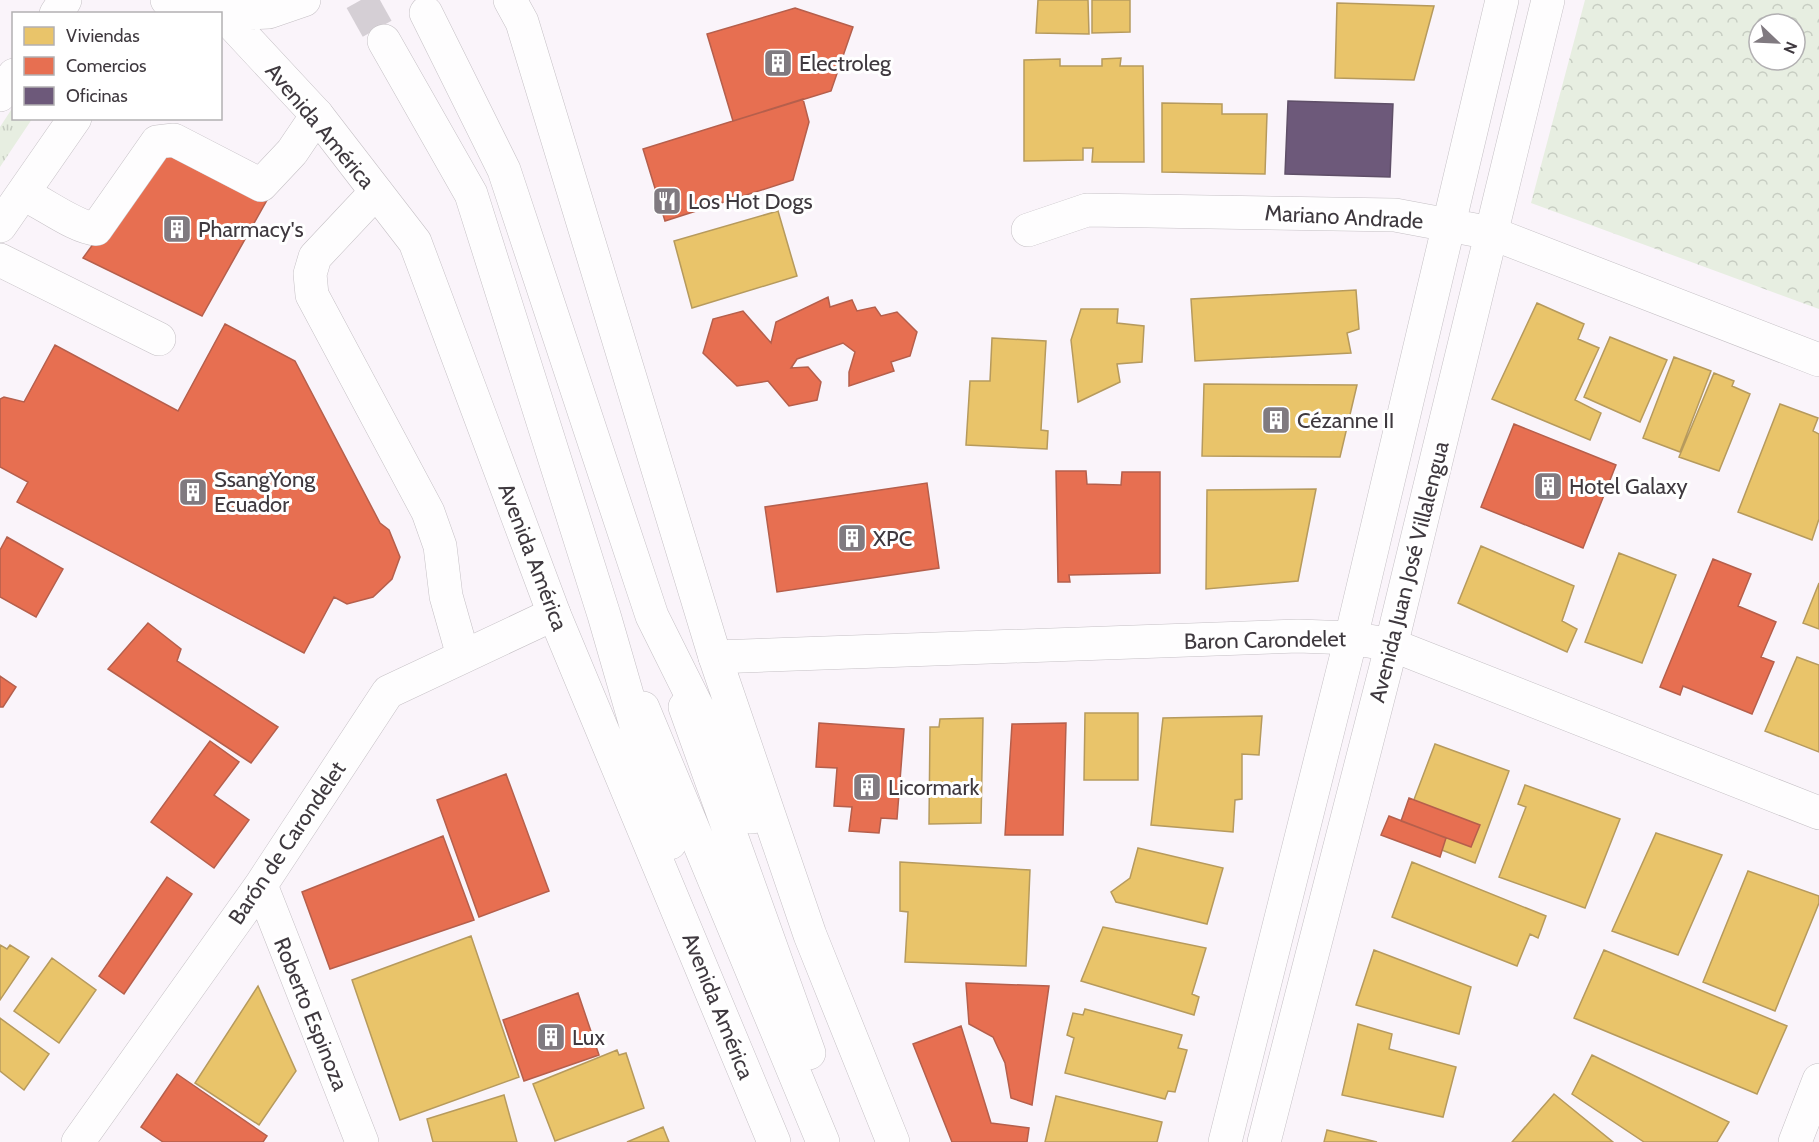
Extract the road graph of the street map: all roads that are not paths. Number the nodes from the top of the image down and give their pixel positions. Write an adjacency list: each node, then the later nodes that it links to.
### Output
1 (304, 0): 8 (street)
2 (510, 0): 30 (street)
3 (1502, 0): 17 (street, Avenida Juan José Villalengua)
4 (1548, 0): 20 (street, Avenida Juan José Villalengua)
5 (167, 5): 6 (street)
6 (208, 12)
7 (426, 13): 26 (street)
8 (222, 14)
9 (222, 16): 13 (street, Avenida América)
10 (384, 41): 25 (street, Avenida América)
11 (12, 78): 12 (street)
12 (0, 95)
13 (318, 116): 15 (street, Avenida América); 16 (street)
14 (74, 120): 16 (street)
15 (376, 192): 24 (street, Avenida América); 29 (street)
16 (23, 194): 18 (street)
17 (1451, 224): 19 (street, Mariano Andrade); 20 (street, Mariano Andrade); 27 (street, Avenida Juan José Villalengua)
18 (0, 226)
19 (1028, 230)
20 (1491, 233): 23 (street, Mariano Andrade); 28 (street, Avenida Juan José Villalengua)
21 (0, 260): 22 (street)
22 (159, 339)
23 (1819, 360)
24 (554, 614): 29 (street, Barón de Carondelet); 34 (street, Avenida América)
25 (604, 615): 34 (street); 39 (street, Avenida América)
26 (652, 616): 33 (street); 40 (street)
27 (1351, 638): 28 (street, Baron Carondelet); 30 (street, Baron Carondelet); 42 (street, Avenida Juan José Villalengua)
28 (1392, 645): 31 (street, Baron Carondelet); 43 (street, Avenida Juan José Villalengua)
29 (463, 656): 32 (street, Barón de Carondelet)
30 (715, 657): 33 (street)
31 (1819, 813)
32 (261, 885): 36 (street, Barón de Carondelet); 37 (street, Roberto Espinoza)
33 (810, 934): 41 (street)
34 (711, 986): 38 (street, Avenida América)
35 (1819, 1080): 44 (street)
36 (78, 1142)
37 (362, 1142)
38 (774, 1142)
39 (823, 1142)
40 (842, 1142)
41 (892, 1142)
42 (1225, 1142)
43 (1264, 1142)
44 (1795, 1142)

